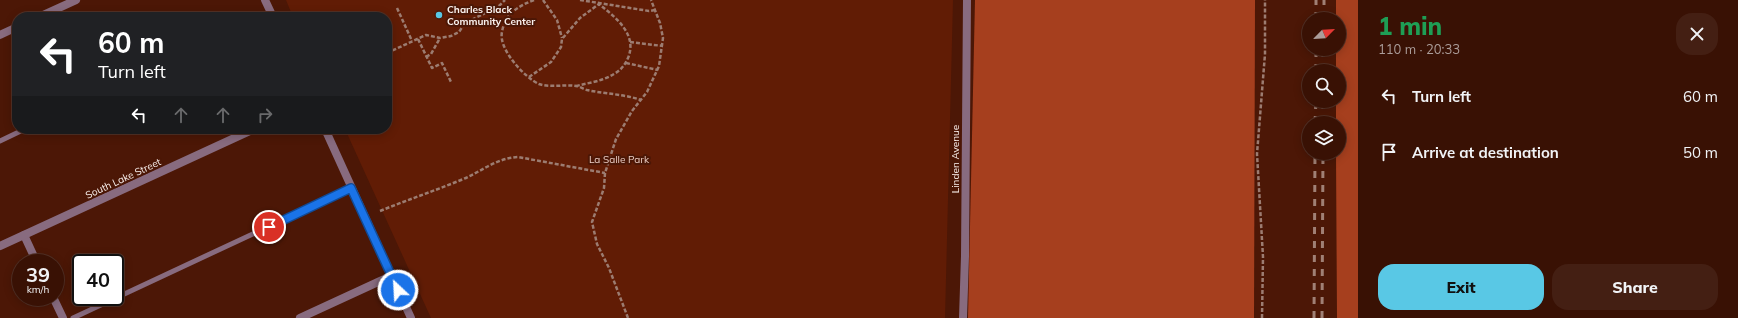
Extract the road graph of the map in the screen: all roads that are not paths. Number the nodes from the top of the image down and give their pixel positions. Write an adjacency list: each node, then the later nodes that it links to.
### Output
1 (76, 0): 4 (street)
2 (265, 0): 5 (street)
3 (967, 0): 22 (street, Linden Avenue)
4 (50, 12)
5 (269, 12)
6 (12, 30): 7 (street)
7 (0, 35)
8 (15, 134): 11 (lane)
9 (243, 134): 13 (street, South Lake Street)
10 (327, 134): 12 (street)
11 (0, 141)
12 (351, 188): 16 (street); 19 (lane)
13 (24, 235): 14 (street, South Lake Street); 15 (street)
14 (0, 246)
15 (33, 254)
16 (391, 276): 20 (street); 21 (street)
17 (57, 306): 18 (street)
18 (63, 318)
19 (73, 318)
20 (300, 318)
21 (411, 318)
22 (963, 318)

